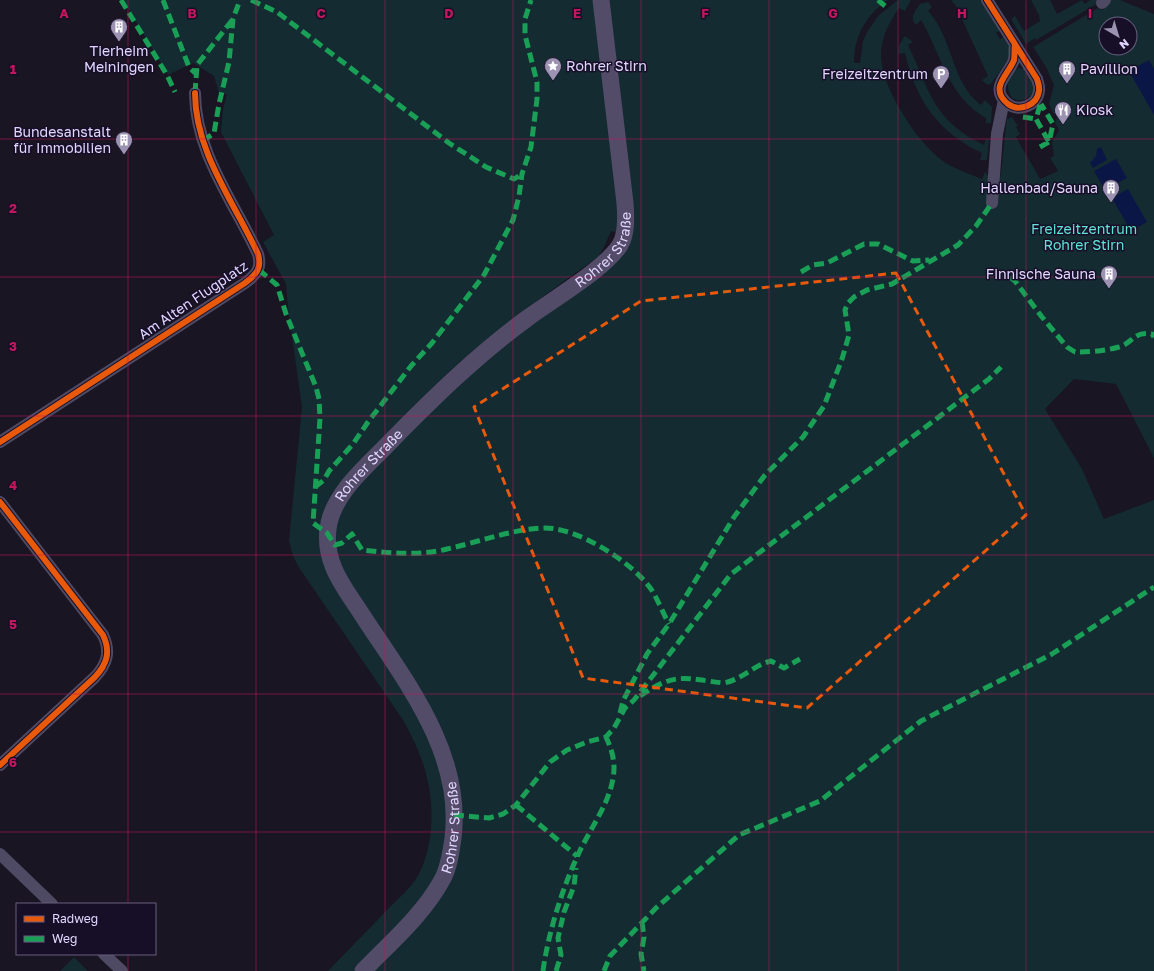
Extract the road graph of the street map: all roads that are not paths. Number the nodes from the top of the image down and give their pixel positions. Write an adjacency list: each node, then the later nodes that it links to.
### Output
1 (601, 0): 14 (main road, Rohrer Straße)
2 (987, 0): 3 (street)
3 (1015, 44): 5 (street); 5 (street)
4 (195, 92): 7 (street, Am Alten Flugplatz)
5 (1004, 100): 6 (street)
6 (992, 203)
7 (0, 442)
8 (0, 502): 9 (street)
9 (0, 765)
10 (0, 854): 11 (street)
11 (51, 903)
12 (105, 955): 13 (street)
13 (122, 971)
14 (363, 971)

